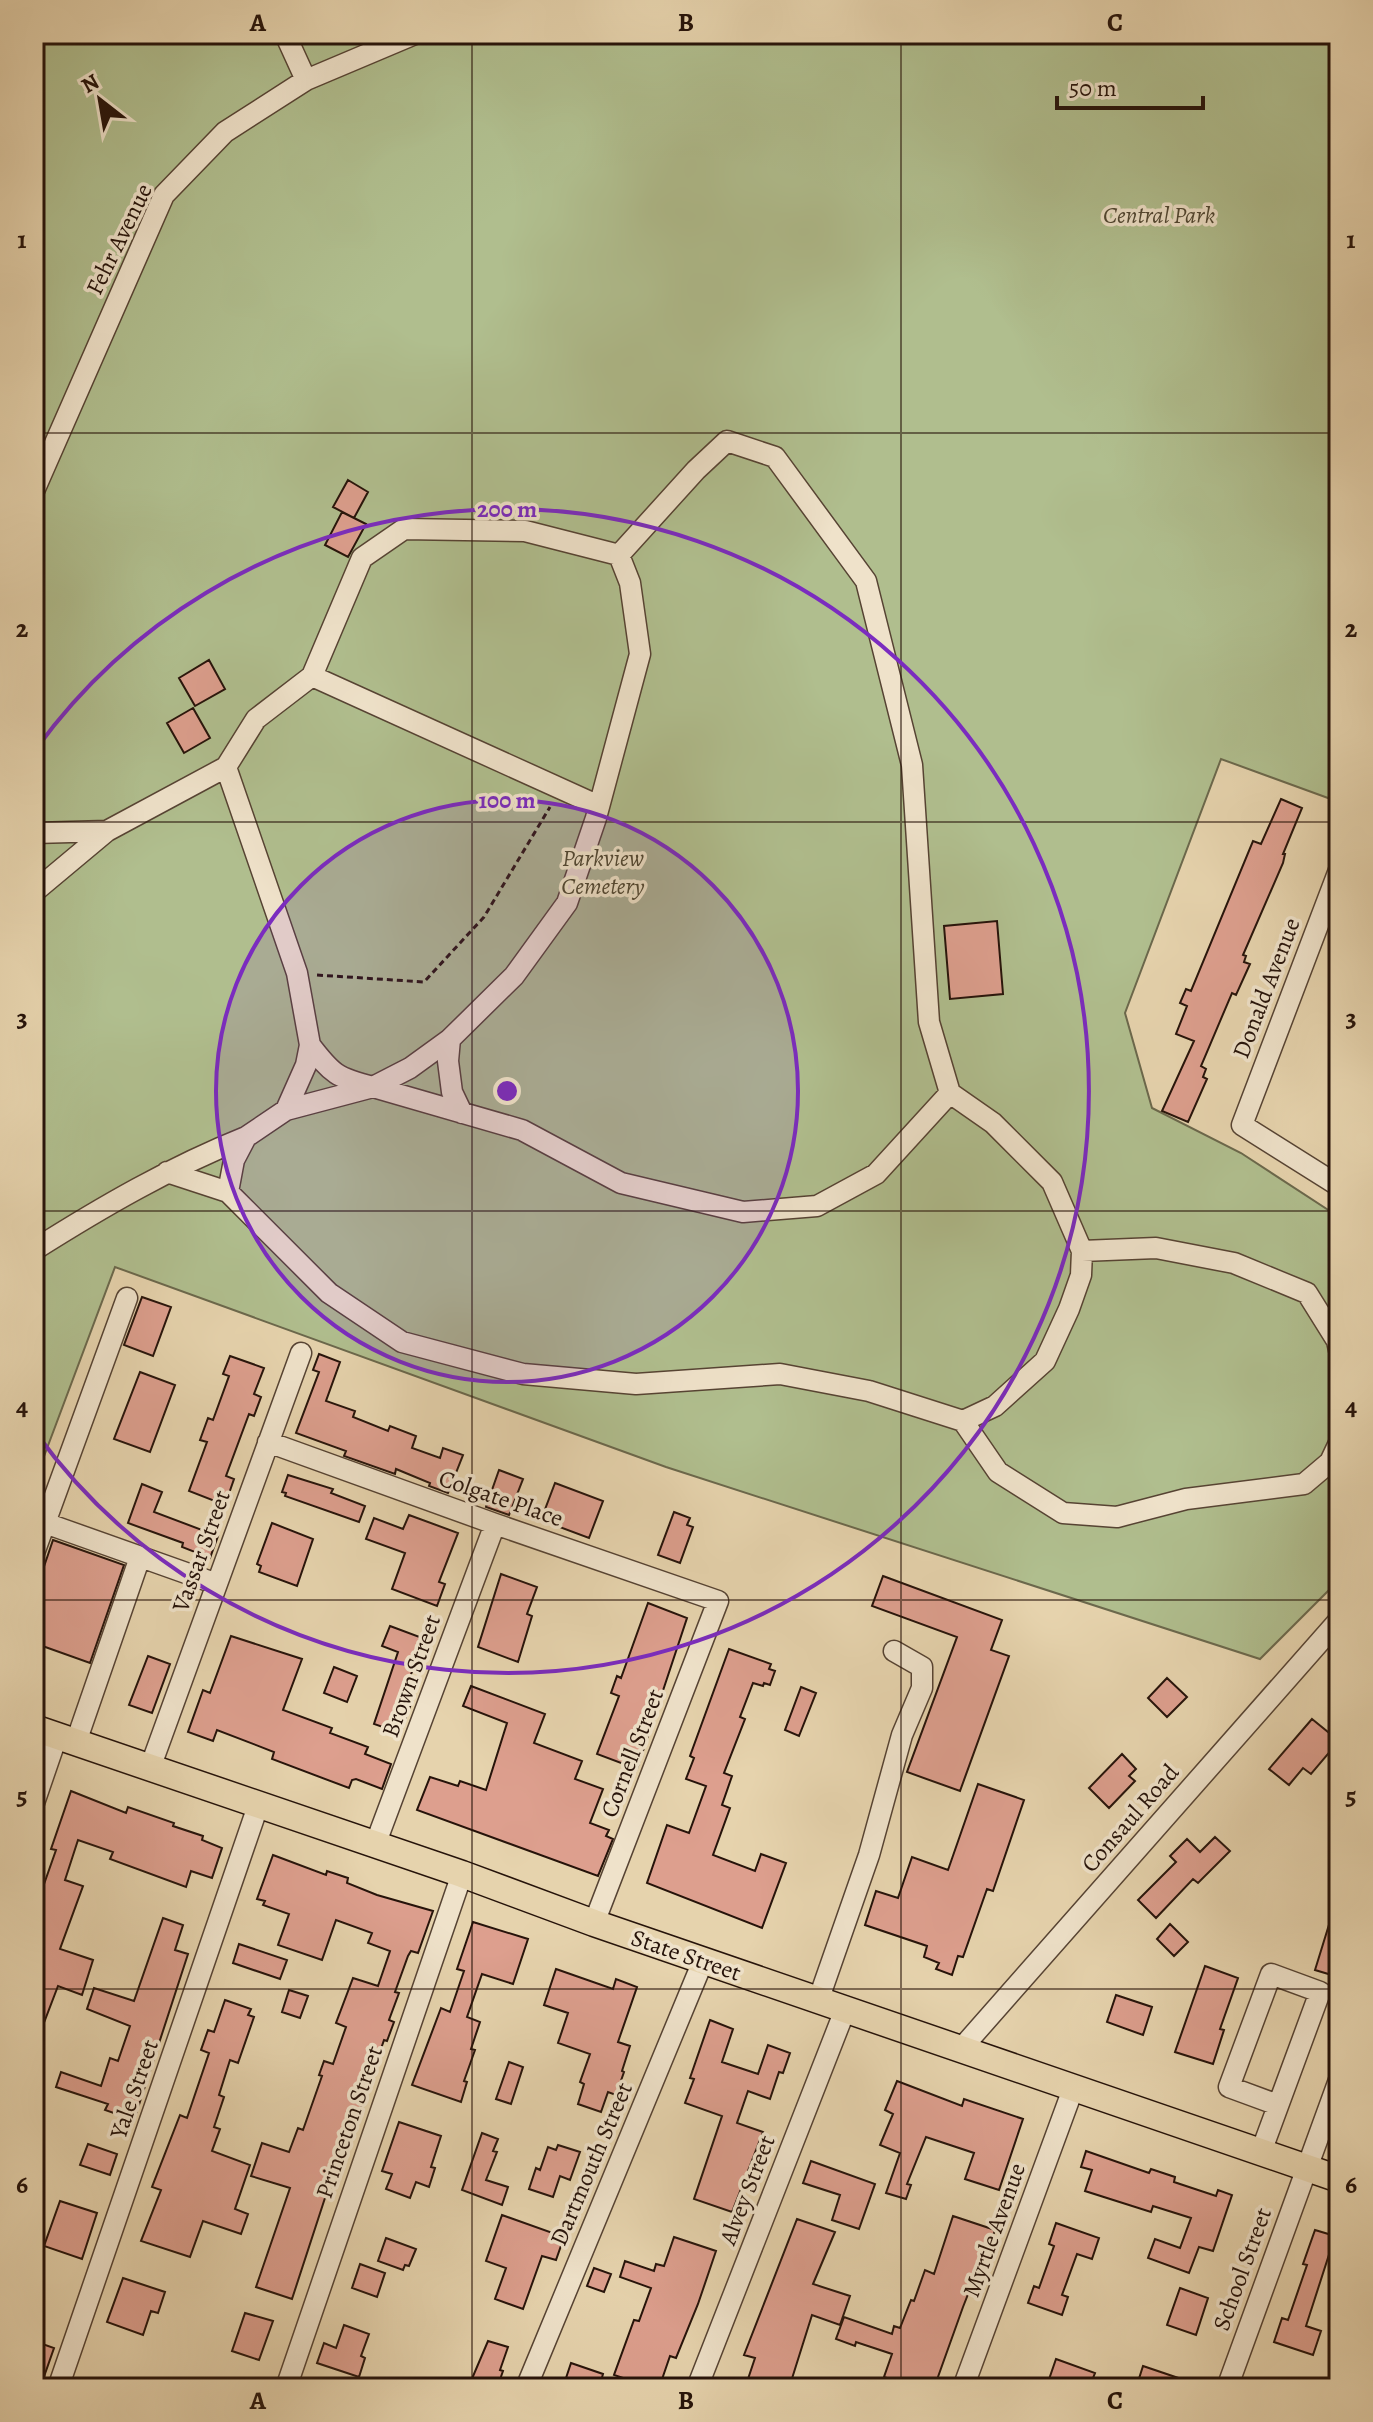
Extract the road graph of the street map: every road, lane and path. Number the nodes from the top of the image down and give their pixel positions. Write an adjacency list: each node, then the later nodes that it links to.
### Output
1 (285, 34): 3 (street)
2 (415, 34): 3 (street, Fehr Avenue)
3 (306, 80): 4 (street, Fehr Avenue)
4 (34, 491)
5 (619, 555): 6 (street); 9 (street); 18 (street)
6 (312, 676): 7 (street); 8 (street)
7 (226, 767): 10 (street); 14 (street)
8 (561, 788): 9 (street); 14 (path)
9 (599, 806): 15 (street)
10 (107, 831): 11 (street); 13 (street)
11 (34, 833)
12 (1339, 870): 23 (street, Donald Avenue)
13 (34, 892)
14 (297, 973): 16 (street)
15 (450, 1039): 17 (street); 20 (street)
16 (310, 1045): 17 (street); 19 (street)
17 (373, 1087): 19 (street); 20 (street)
18 (950, 1093): 20 (street); 26 (street)
19 (286, 1110): 21 (street)
20 (462, 1113)
21 (246, 1137): 22 (street); 24 (street)
22 (167, 1172): 24 (street); 25 (street)
23 (1339, 1186)
24 (228, 1192): 30 (street)
25 (34, 1250)
26 (1082, 1251): 28 (street); 30 (street)
27 (127, 1298): 33 (street)
28 (1339, 1350)
29 (301, 1353): 31 (street, Vassar Street)
30 (963, 1421): 32 (street)
31 (268, 1442): 34 (street, Colgate Place); 37 (street, Vassar Street)
32 (1339, 1443)
33 (45, 1523): 35 (street); 36 (street)
34 (495, 1524): 38 (street, Colgate Place); 45 (street, Brown Street)
35 (34, 1553)
36 (140, 1557): 37 (street); 41 (street)
37 (217, 1584): 42 (street, Vassar Street)
38 (718, 1601): 47 (street, Cornell Street)
39 (1339, 1620): 51 (street, Consaul Road)
40 (894, 1651): 49 (street)
41 (56, 1735): 42 (main road, State Street); 43 (street)
42 (150, 1768): 44 (main road, State Street)
43 (34, 1803)
44 (258, 1806): 45 (main road, State Street); 58 (street, Yale Street)
45 (375, 1845): 46 (main road, State Street)
46 (462, 1874): 47 (main road, State Street); 59 (street, Princeton Street)
47 (594, 1923): 48 (main road, State Street)
48 (703, 1961): 49 (main road, State Street); 60 (street, Dartmouth Street)
49 (818, 2001): 50 (main road, State Street)
50 (845, 2010): 51 (main road, State Street); 61 (street, Alvey Street)
51 (960, 2050): 53 (main road, State Street)
52 (1339, 2080): 56 (street, School Street)
53 (1073, 2089): 55 (main road, State Street); 62 (street, Myrtle Avenue)
54 (1278, 2105): 54 (street); 55 (street)
55 (1261, 2152): 56 (main road, State Street)
56 (1306, 2168): 57 (main road, State Street); 63 (street, School Street)
57 (1339, 2179)
58 (58, 2388)
59 (286, 2388)
60 (526, 2388)
61 (697, 2388)
62 (963, 2388)
63 (1227, 2388)

